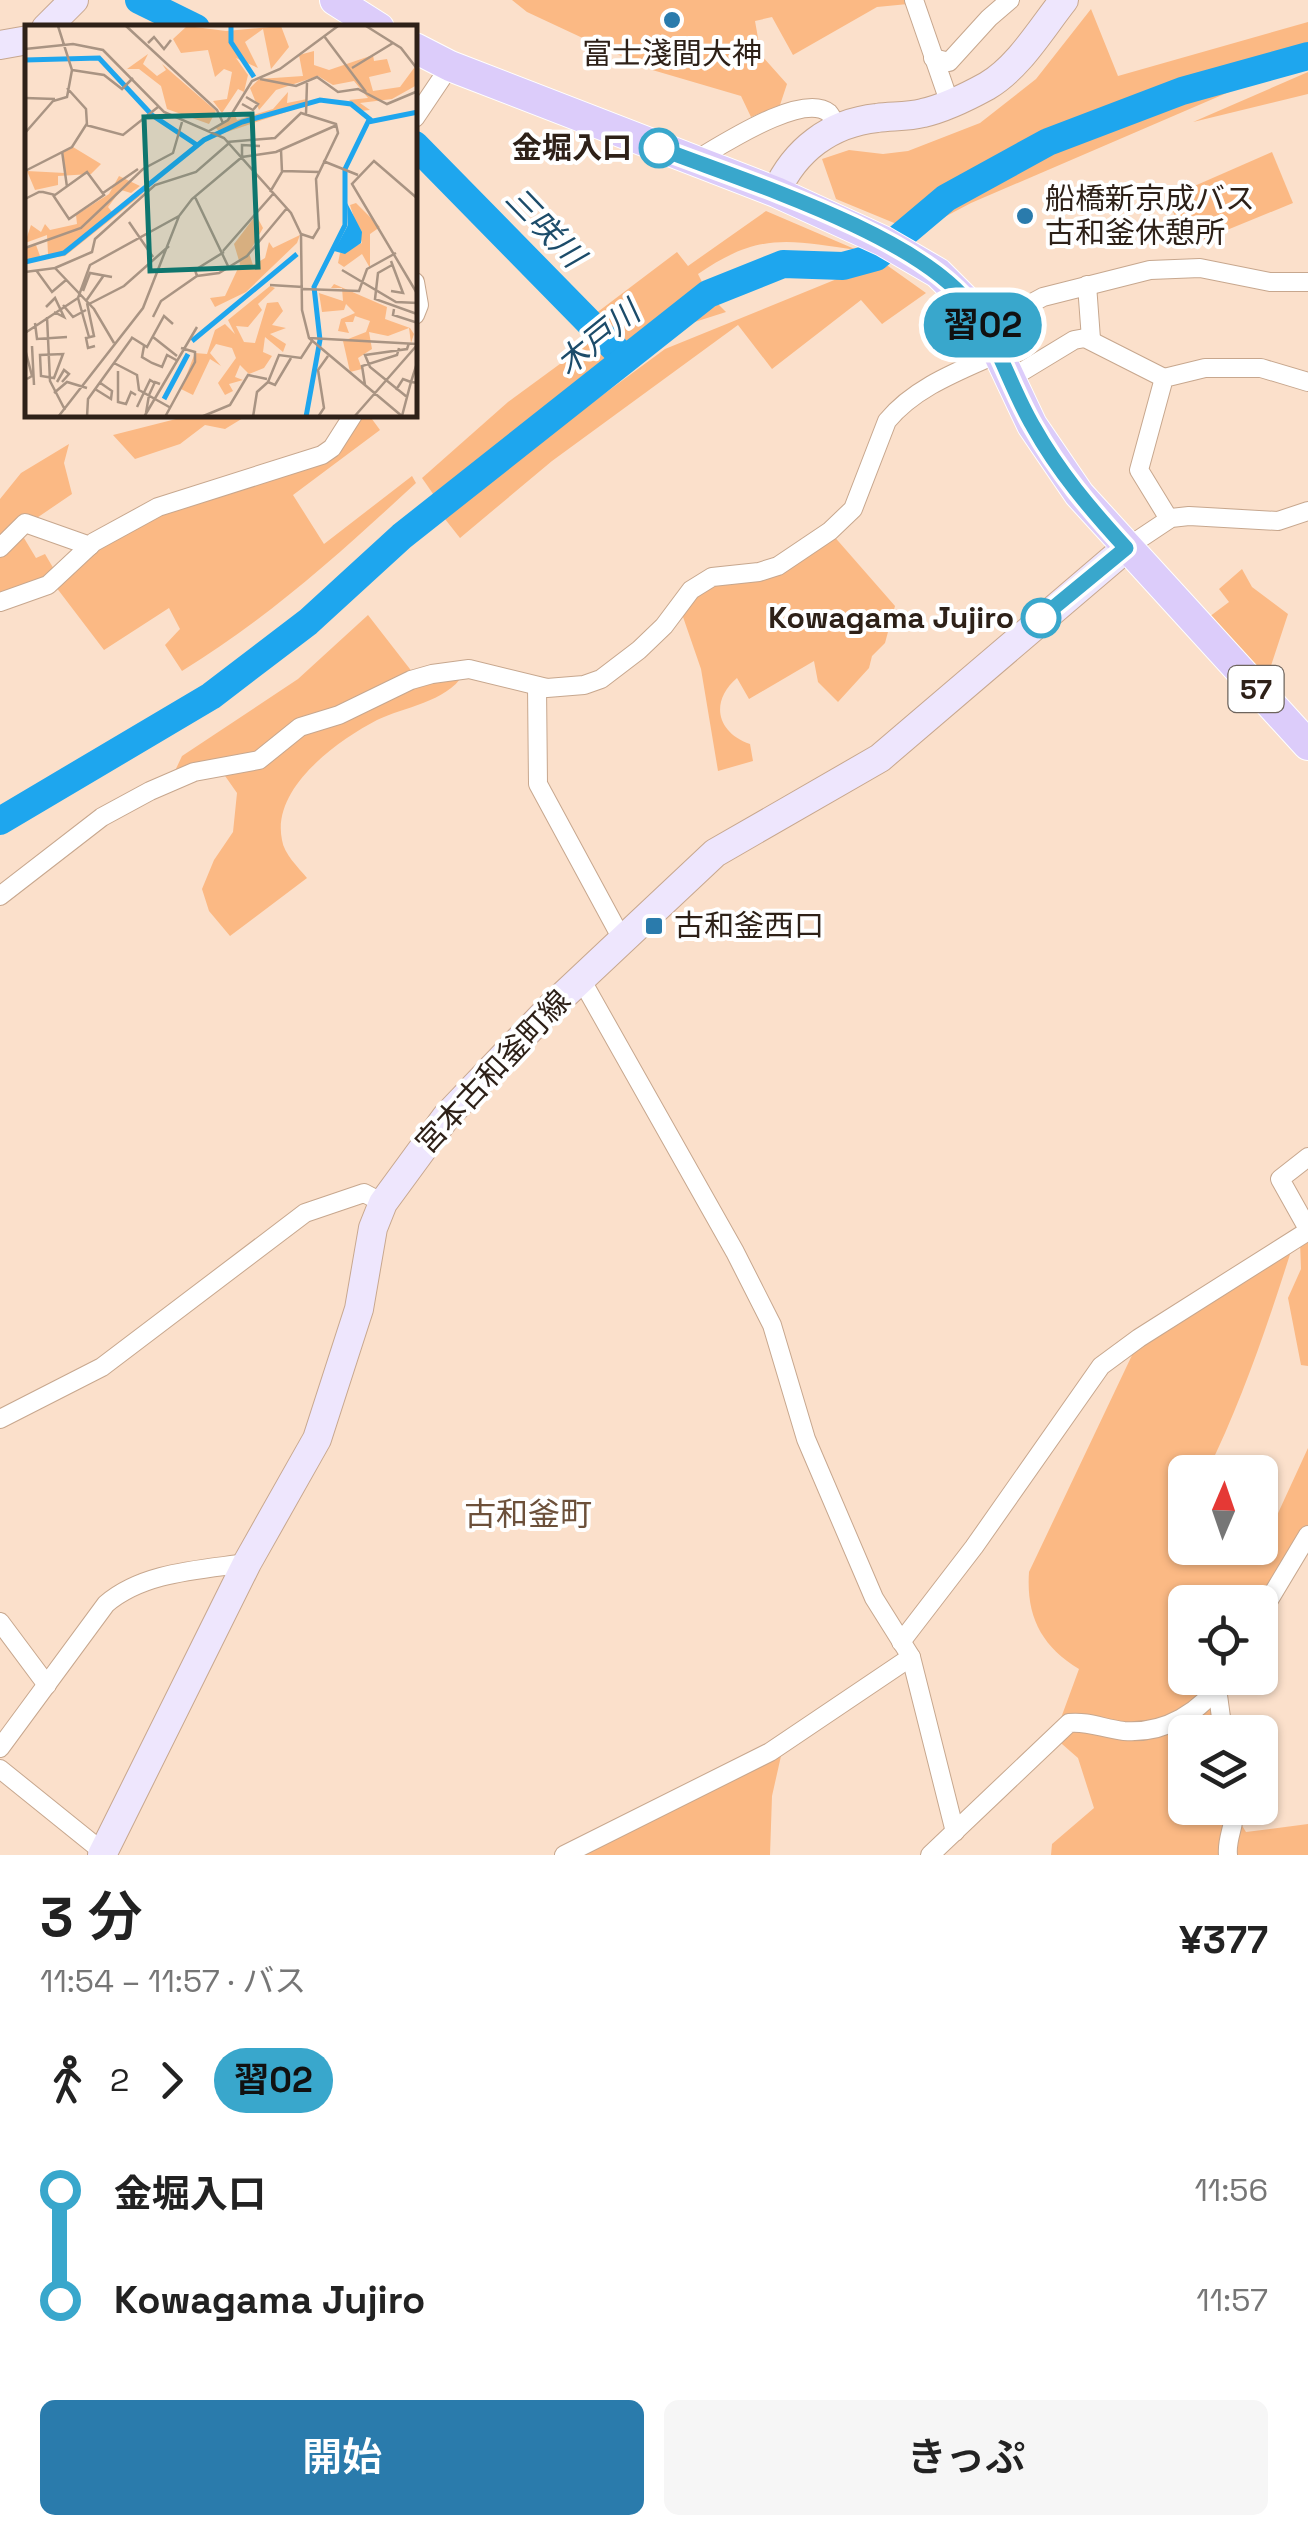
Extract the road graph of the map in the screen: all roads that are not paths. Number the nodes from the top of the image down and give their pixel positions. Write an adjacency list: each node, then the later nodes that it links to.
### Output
1 (74, 0): 6 (street)
2 (335, 0): 7 (main road)
3 (914, 0): 11 (street)
4 (1010, 0): 11 (street)
5 (1064, 0): 13 (street)
6 (49, 25)
7 (374, 25)
8 (25, 41): 9 (street)
9 (0, 45)
10 (418, 50): 12 (main road, 57)
11 (932, 58): 13 (street)
12 (450, 66): 14 (street); 16 (main road, 57)
13 (950, 104): 15 (street)
14 (418, 114)
15 (837, 127): 16 (street); 17 (street)
16 (694, 162): 17 (main road, 57)
17 (776, 192): 21 (main road, 57)
18 (1308, 282): 19 (street)
19 (1087, 285): 20 (street); 21 (street)
20 (1090, 339): 21 (street); 22 (street)
21 (999, 356): 29 (main road, 57); 31 (street)
22 (1164, 378): 23 (street); 26 (street)
23 (1308, 382)
24 (351, 418): 27 (street)
25 (1308, 511): 26 (street)
26 (1169, 520): 29 (street)
27 (90, 546): 28 (street); 30 (street)
28 (0, 548)
29 (1126, 548): 32 (main road, 57); 34 (street, 宮本古和釜町線)
30 (0, 602)
31 (538, 686): 33 (street); 34 (street)
32 (1308, 745)
33 (0, 896)
34 (622, 940): 35 (street, 宮本古和釜町線)
35 (581, 978): 37 (street, 宮本古和釜町線); 44 (street)
36 (1308, 1157): 38 (street)
37 (383, 1203): 39 (street); 41 (street, 宮本古和釜町線)
38 (1308, 1230): 44 (street)
39 (0, 1419)
40 (1308, 1535): 42 (street)
41 (247, 1563): 45 (street); 51 (street, 宮本古和釜町線)
42 (1278, 1585)
43 (0, 1622): 45 (street)
44 (906, 1649): 50 (street); 52 (street)
45 (47, 1684): 47 (street)
46 (1207, 1695): 50 (street)
47 (0, 1748)
48 (0, 1770): 51 (street)
49 (1233, 1825): 54 (street)
50 (955, 1832): 53 (street)
51 (103, 1854)
52 (564, 1855)
53 (930, 1855)
54 (1228, 1855)

